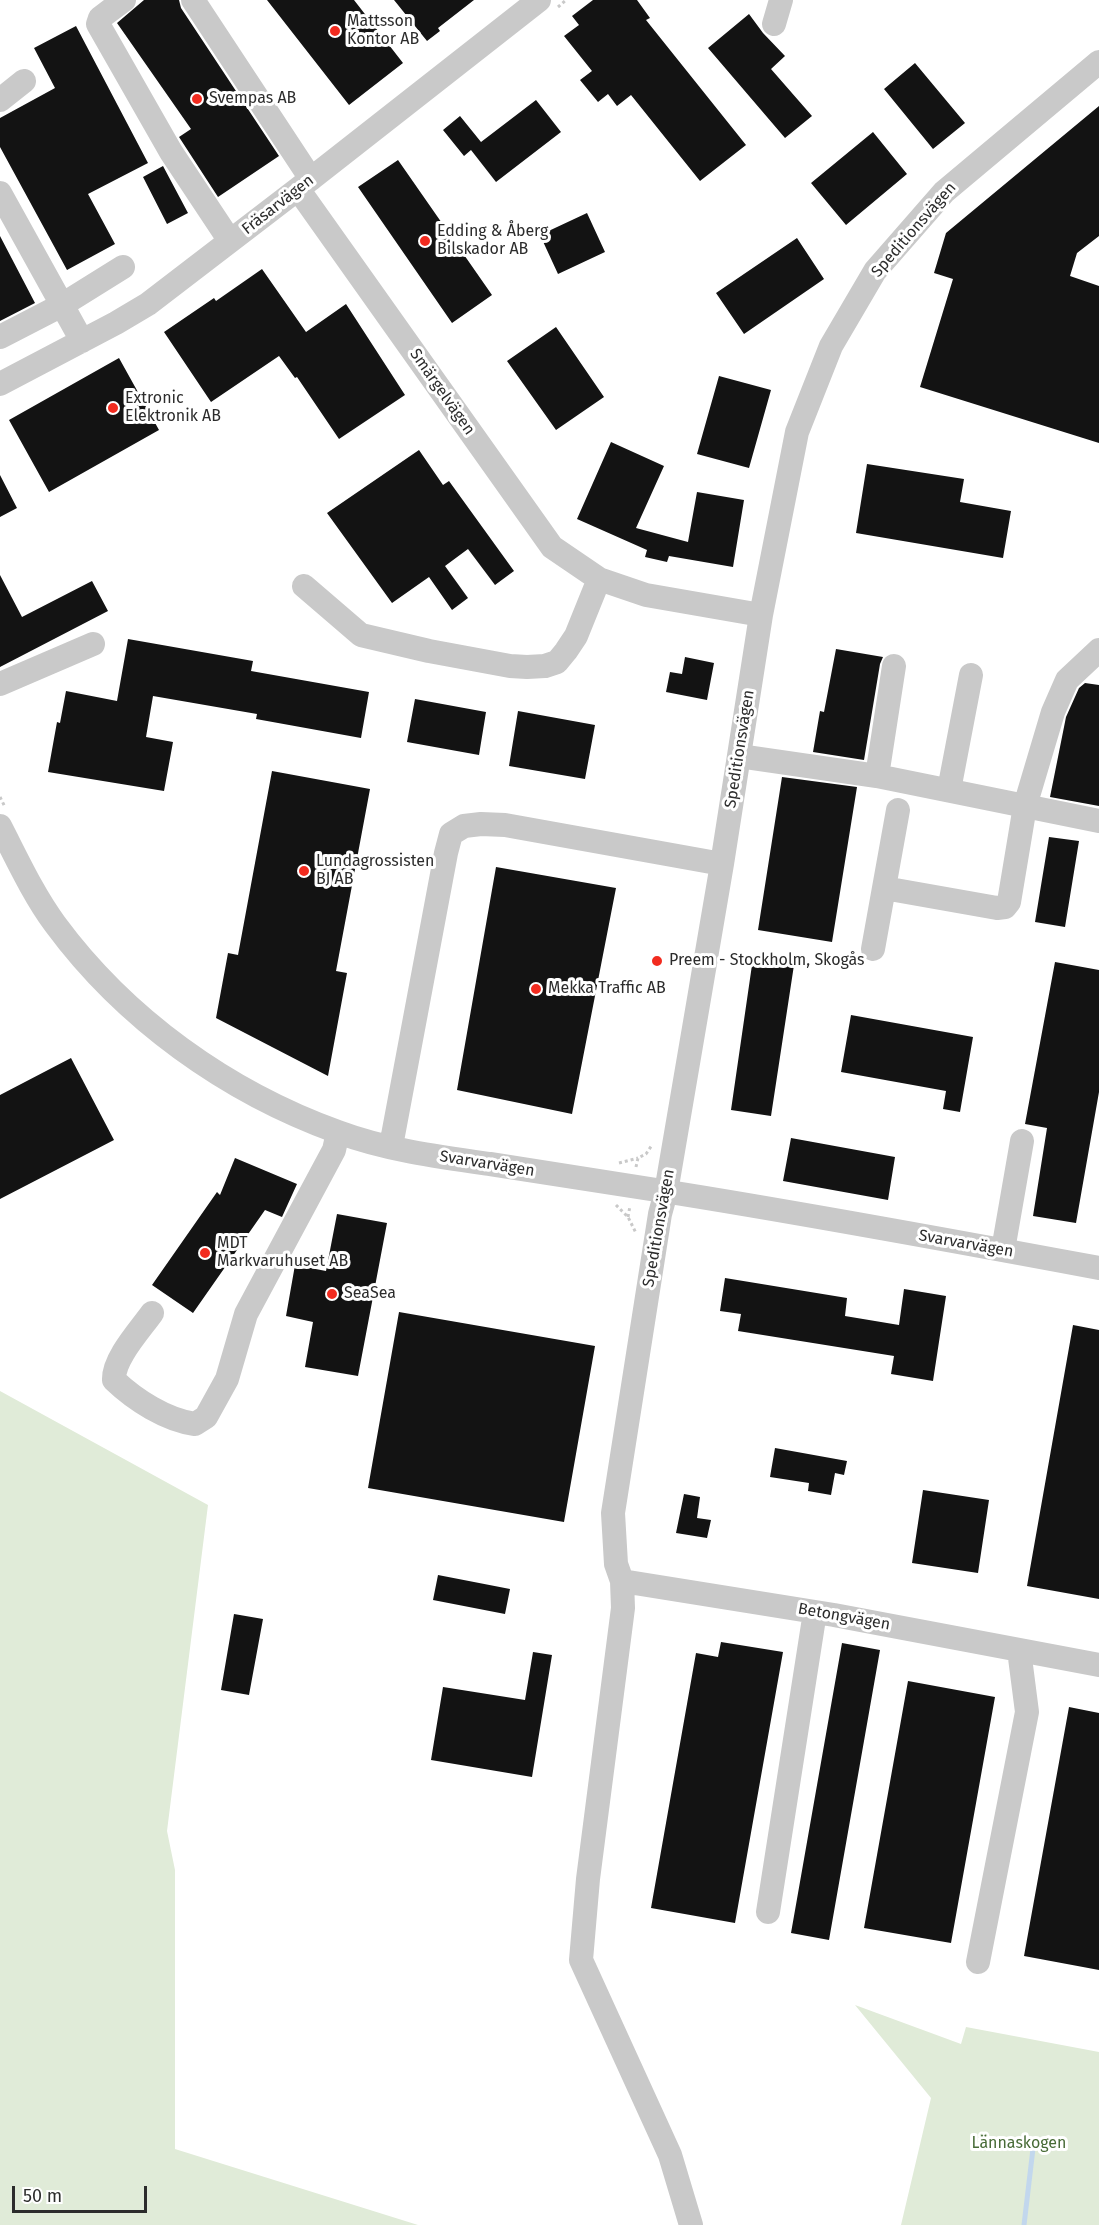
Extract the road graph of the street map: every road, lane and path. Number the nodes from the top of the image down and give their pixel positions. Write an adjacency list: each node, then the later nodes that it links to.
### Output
1 (124, 0): 11 (street)
2 (193, 0): 9 (street, Smärgelvägen)
3 (539, 0): 9 (street, Fräsarvägen)
4 (780, 0): 5 (street)
5 (774, 24)
6 (1099, 62): 19 (street, Speditionsvägen)
7 (24, 81): 8 (street)
8 (0, 100)
9 (304, 184): 11 (street, Fräsarvägen); 17 (street, Smärgelvägen)
10 (0, 193): 13 (street)
11 (230, 242): 15 (street, Fräsarvägen)
12 (123, 267): 13 (street)
13 (62, 305): 14 (street); 15 (street)
14 (0, 337)
15 (82, 341): 16 (street, Fräsarvägen)
16 (0, 384)
17 (599, 579): 18 (street); 19 (street, Smärgelvägen)
18 (304, 586)
19 (761, 615): 25 (street, Speditionsvägen)
20 (93, 644): 24 (street)
21 (1099, 650): 29 (street)
22 (894, 666): 26 (street)
23 (971, 675): 27 (street)
24 (0, 684)
25 (739, 756): 26 (street); 33 (street, Speditionsvägen)
26 (877, 776): 27 (street)
27 (949, 790): 29 (street)
28 (0, 797): 31 (path)
29 (1025, 806): 32 (street); 34 (street)
30 (898, 810): 34 (street)
31 (5, 821): 36 (street, Svarvarvägen)
32 (1099, 821)
33 (722, 864): 38 (street); 39 (street, Speditionsvägen)
34 (884, 888): 35 (street)
35 (873, 949)
36 (338, 1132): 38 (street, Svarvarvägen); 47 (street)
37 (1022, 1141): 45 (street)
38 (391, 1146): 42 (street, Svarvarvägen)
39 (674, 1147): 40 (path); 43 (street, Speditionsvägen)
40 (638, 1158): 41 (path); 42 (path)
41 (619, 1163)
42 (633, 1186): 43 (street, Svarvarvägen); 44 (path)
43 (666, 1191): 45 (street, Svarvarvägen); 48 (street, Speditionsvägen)
44 (628, 1217)
45 (1003, 1250): 46 (street, Svarvarvägen)
46 (1099, 1268)
47 (152, 1313)
48 (622, 1581): 49 (street, Betongvägen); 54 (street)
49 (815, 1612): 50 (street, Betongvägen); 52 (street)
50 (1019, 1650): 51 (street, Betongvägen); 53 (street)
51 (1099, 1665)
52 (768, 1912)
53 (978, 1962)
54 (691, 2225)

